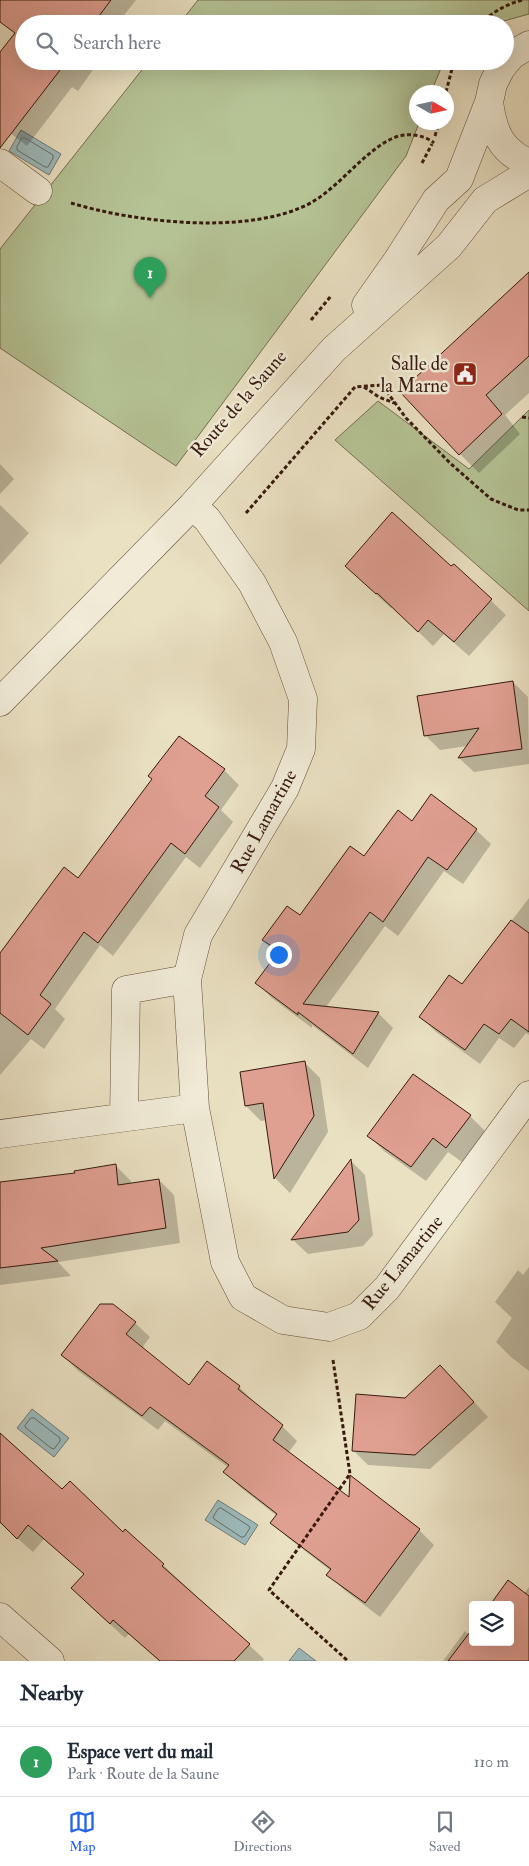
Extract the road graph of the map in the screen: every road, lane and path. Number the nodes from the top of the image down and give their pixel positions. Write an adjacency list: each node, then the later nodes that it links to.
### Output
1 (524, 0): 2 (path)
2 (491, 15)
3 (529, 45): 4 (street, Route de la Saune)
4 (514, 54)
5 (452, 70): 7 (path)
6 (500, 70): 8 (street, Route de la Saune)
7 (448, 85)
8 (489, 102): 13 (street, Route de la Saune); 19 (street, Route de la Saune)
9 (437, 130): 10 (path)
10 (434, 142): 11 (path); 14 (path); 16 (path)
11 (438, 151)
12 (0, 163): 16 (street)
13 (529, 163)
14 (420, 165)
15 (529, 173): 19 (street, Route de la Saune)
16 (38, 191)
17 (333, 293): 18 (path)
18 (309, 322)
19 (334, 348): 24 (street, Route de la Saune)
20 (364, 387): 21 (path); 21 (path); 26 (path)
21 (394, 403): 25 (path)
22 (522, 417): 23 (path)
23 (529, 418)
24 (192, 506): 26 (street, Rue Lamartine); 27 (street, Route de la Saune)
25 (529, 510)
26 (221, 540): 28 (street, Rue Lamartine)
27 (0, 702)
28 (187, 979): 30 (street, Rue Lamartine); 31 (street)
29 (529, 1095): 33 (street, Rue Lamartine)
30 (195, 1108): 31 (street); 33 (street, Rue Lamartine)
31 (124, 1117): 32 (street)
32 (0, 1134)
33 (329, 1327): 36 (path)
34 (0, 1617): 35 (street)
35 (50, 1661)
36 (348, 1661)

